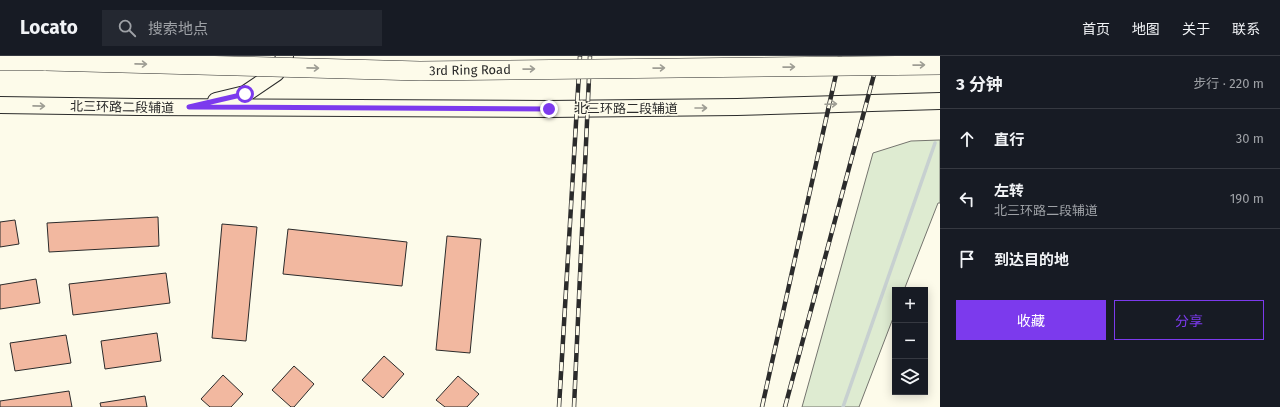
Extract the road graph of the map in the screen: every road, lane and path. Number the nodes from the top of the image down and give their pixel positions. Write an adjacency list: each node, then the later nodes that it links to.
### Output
1 (285, 56): 6 (main road)
2 (0, 61): 3 (highway, 3rd Ring Road, one-way to 3, bridge)
3 (940, 65)
4 (940, 101): 6 (main road, 北三环路二段辅道, one-way to 4)
5 (0, 105): 6 (main road, 北三环路二段辅道, one-way to 6)
6 (189, 107)

